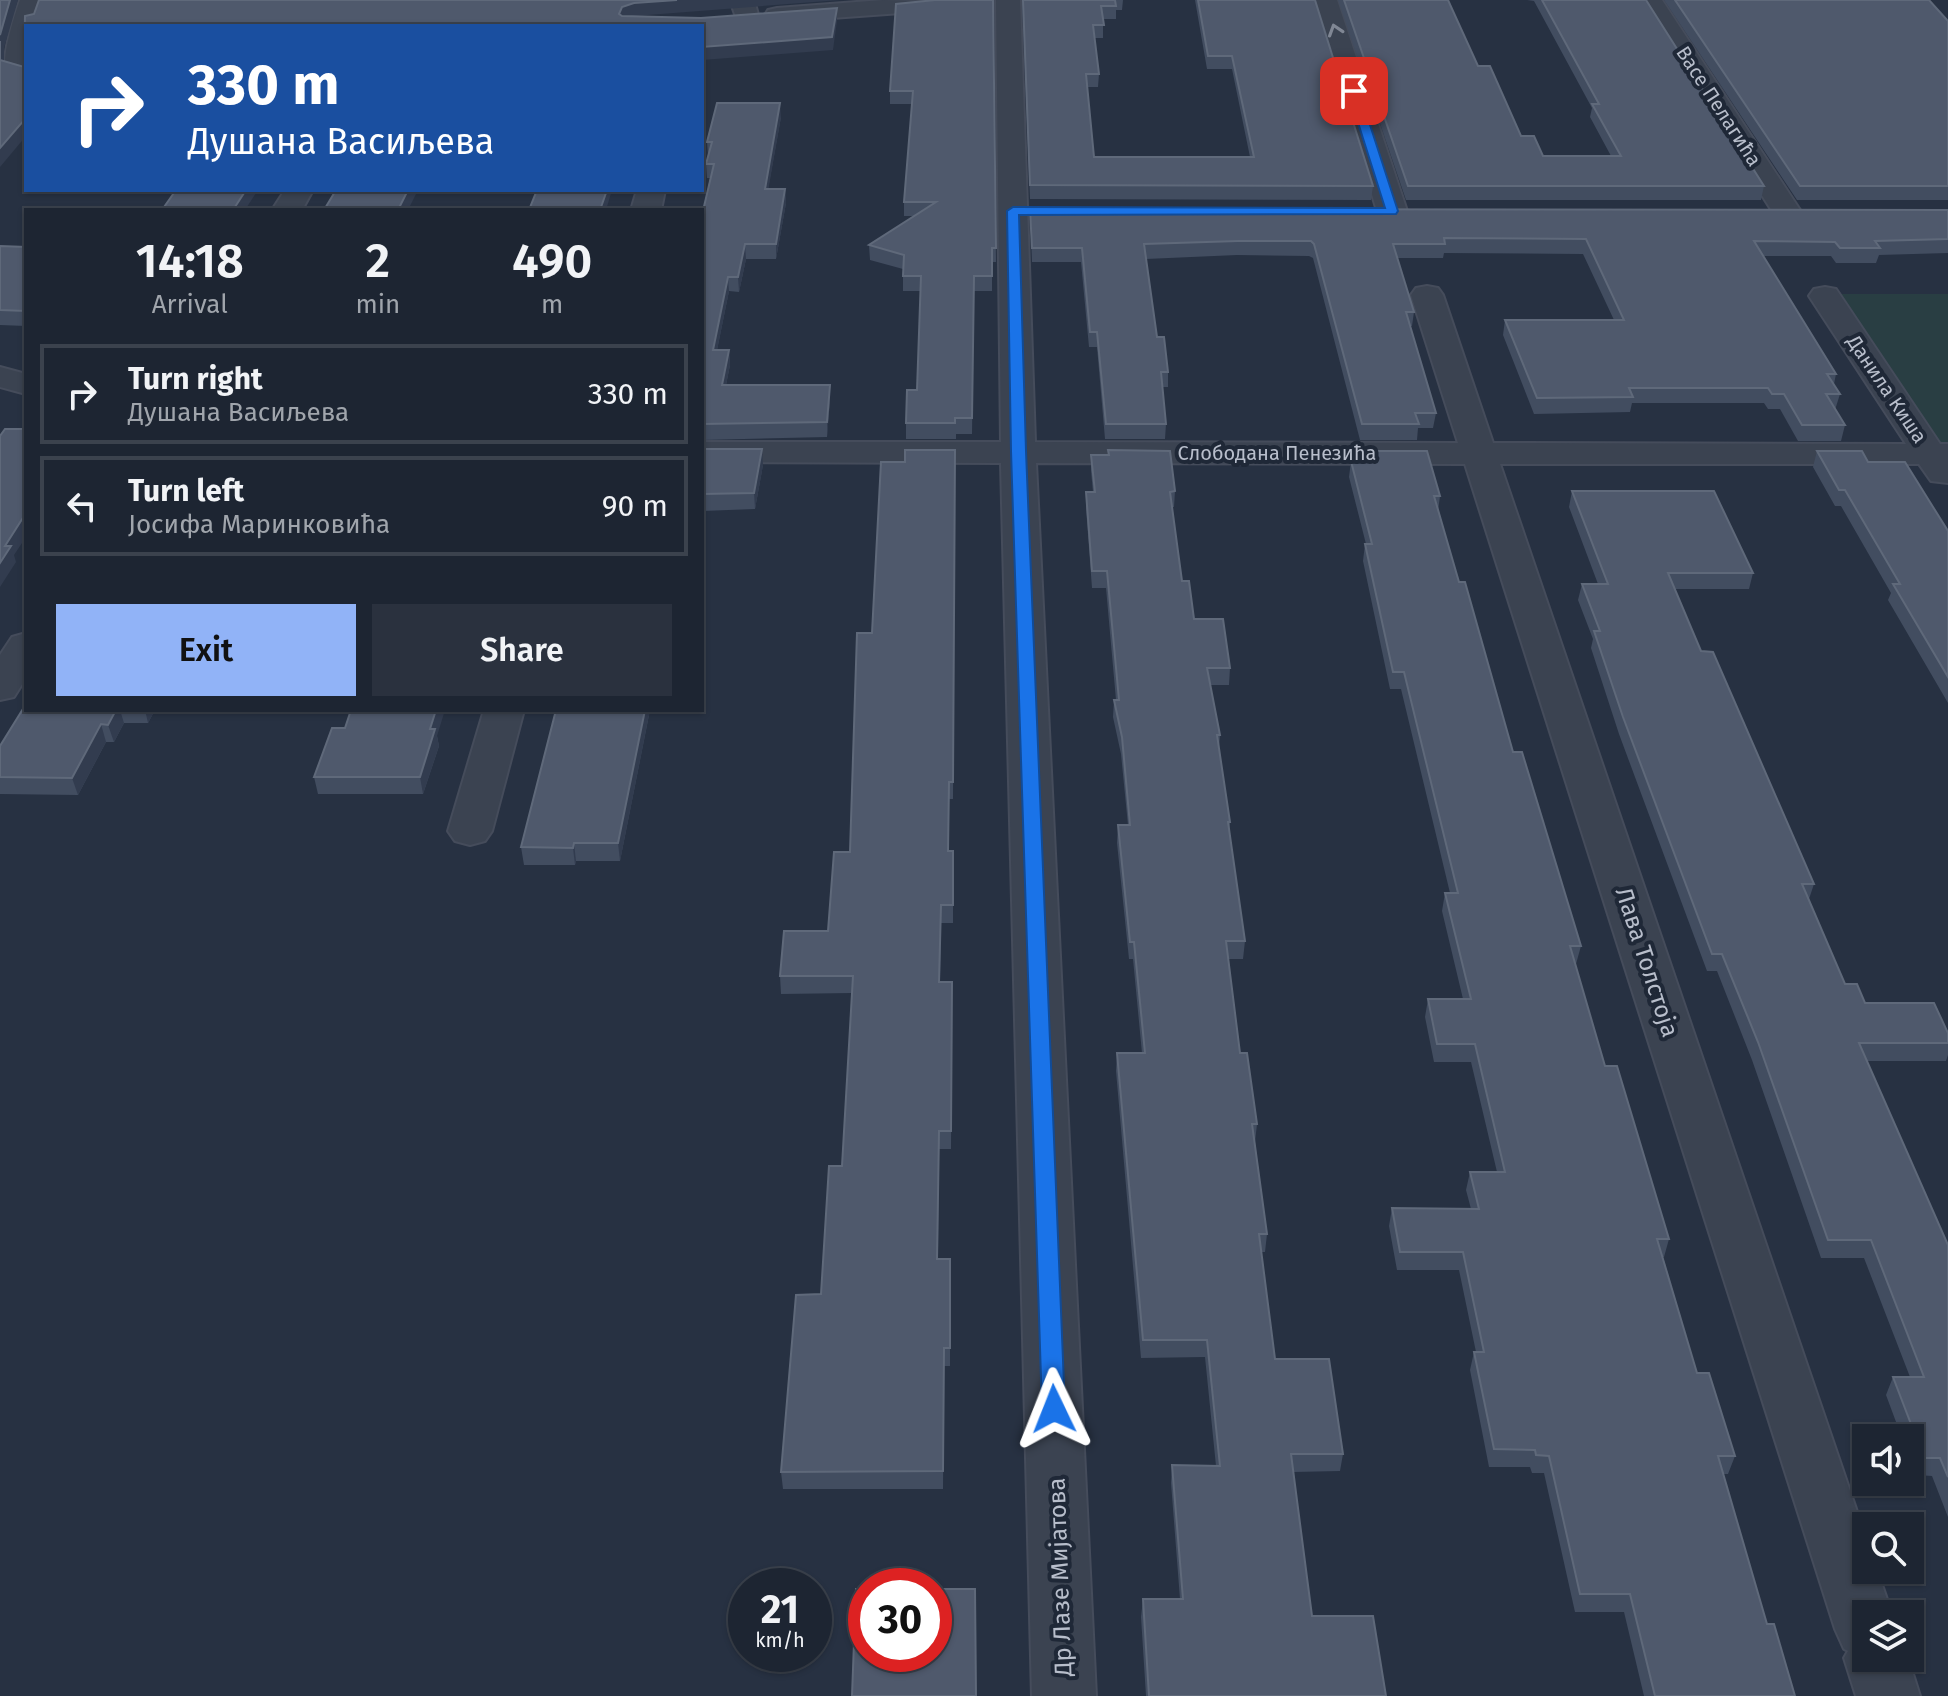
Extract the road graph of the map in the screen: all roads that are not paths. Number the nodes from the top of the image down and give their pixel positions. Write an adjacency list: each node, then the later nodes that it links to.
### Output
1 (32, 0): 8 (street)
2 (982, 0): 6 (street)
3 (1008, 0): 19 (street, Др Лазе Мијатова)
4 (1325, 0): 10 (street, one-way to 4)
5 (1650, 0): 13 (street, Васе Пелагића)
6 (744, 9): 7 (street)
7 (719, 20)
8 (24, 69)
9 (1361, 211): 10 (street)
10 (1392, 211): 11 (street)
11 (1424, 211)
12 (1756, 213): 13 (street)
13 (1787, 213): 14 (street)
14 (1817, 213)
15 (1427, 295): 21 (street, Лава Толстоја)
16 (1825, 296): 22 (street, Данила Киша)
17 (0, 377): 18 (street)
18 (24, 383)
19 (1018, 451): 20 (street, Слободана Пенезића); 21 (street, Слободана Пенезића); 29 (street, Др Лазе Мијатова)
20 (704, 452)
21 (1480, 454): 22 (street, Слободана Пенезића); 27 (street, Лава Толстоја)
22 (1942, 463)
23 (24, 648): 24 (street)
24 (0, 688)
25 (503, 712): 26 (street)
26 (470, 831)
27 (1856, 1600)
28 (1880, 1672): 30 (street)
29 (1064, 1696)
30 (1888, 1696)

